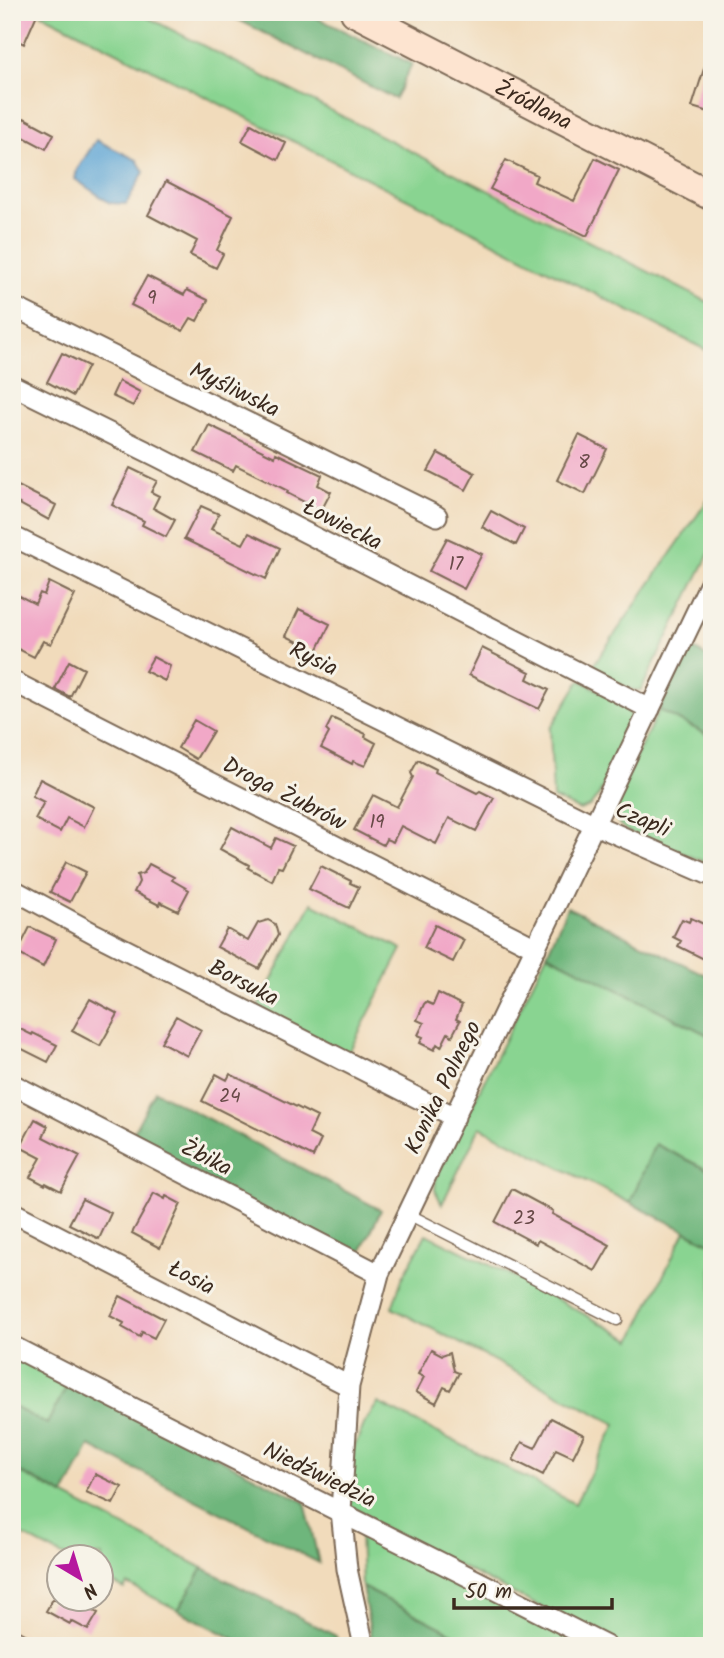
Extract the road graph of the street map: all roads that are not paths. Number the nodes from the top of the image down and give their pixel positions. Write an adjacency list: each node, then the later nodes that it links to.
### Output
1 (355, 12): 2 (main road, Źródlana)
2 (712, 195)
3 (12, 306): 5 (street, Myśliwska)
4 (12, 385): 9 (street, Łowiecka)
5 (437, 516)
6 (12, 536): 10 (street, Rysia)
7 (712, 579): 9 (street, Konika Polnego)
8 (12, 681): 13 (street, Droga Żubrów)
9 (650, 709): 10 (street, Konika Polnego)
10 (593, 824): 11 (street, Czapli); 13 (street, Konika Polnego)
11 (712, 876)
12 (12, 889): 15 (street, Borsuka)
13 (536, 948): 15 (street, Konika Polnego)
14 (12, 1084): 18 (street, Żbika)
15 (455, 1117): 17 (street, Konika Polnego)
16 (12, 1212): 21 (street, Łosia)
17 (408, 1214): 18 (street, Konika Polnego); 19 (lane)
18 (379, 1274): 21 (street, Konika Polnego)
19 (617, 1320)
20 (12, 1346): 22 (street, Niedźwiedzia)
21 (349, 1386): 22 (street, Konika Polnego)
22 (341, 1511): 25 (street, Konika Polnego); 26 (street, Niedźwiedzia)
23 (12, 1639): 24 (street)
24 (25, 1646)
25 (364, 1646)
26 (606, 1646)

